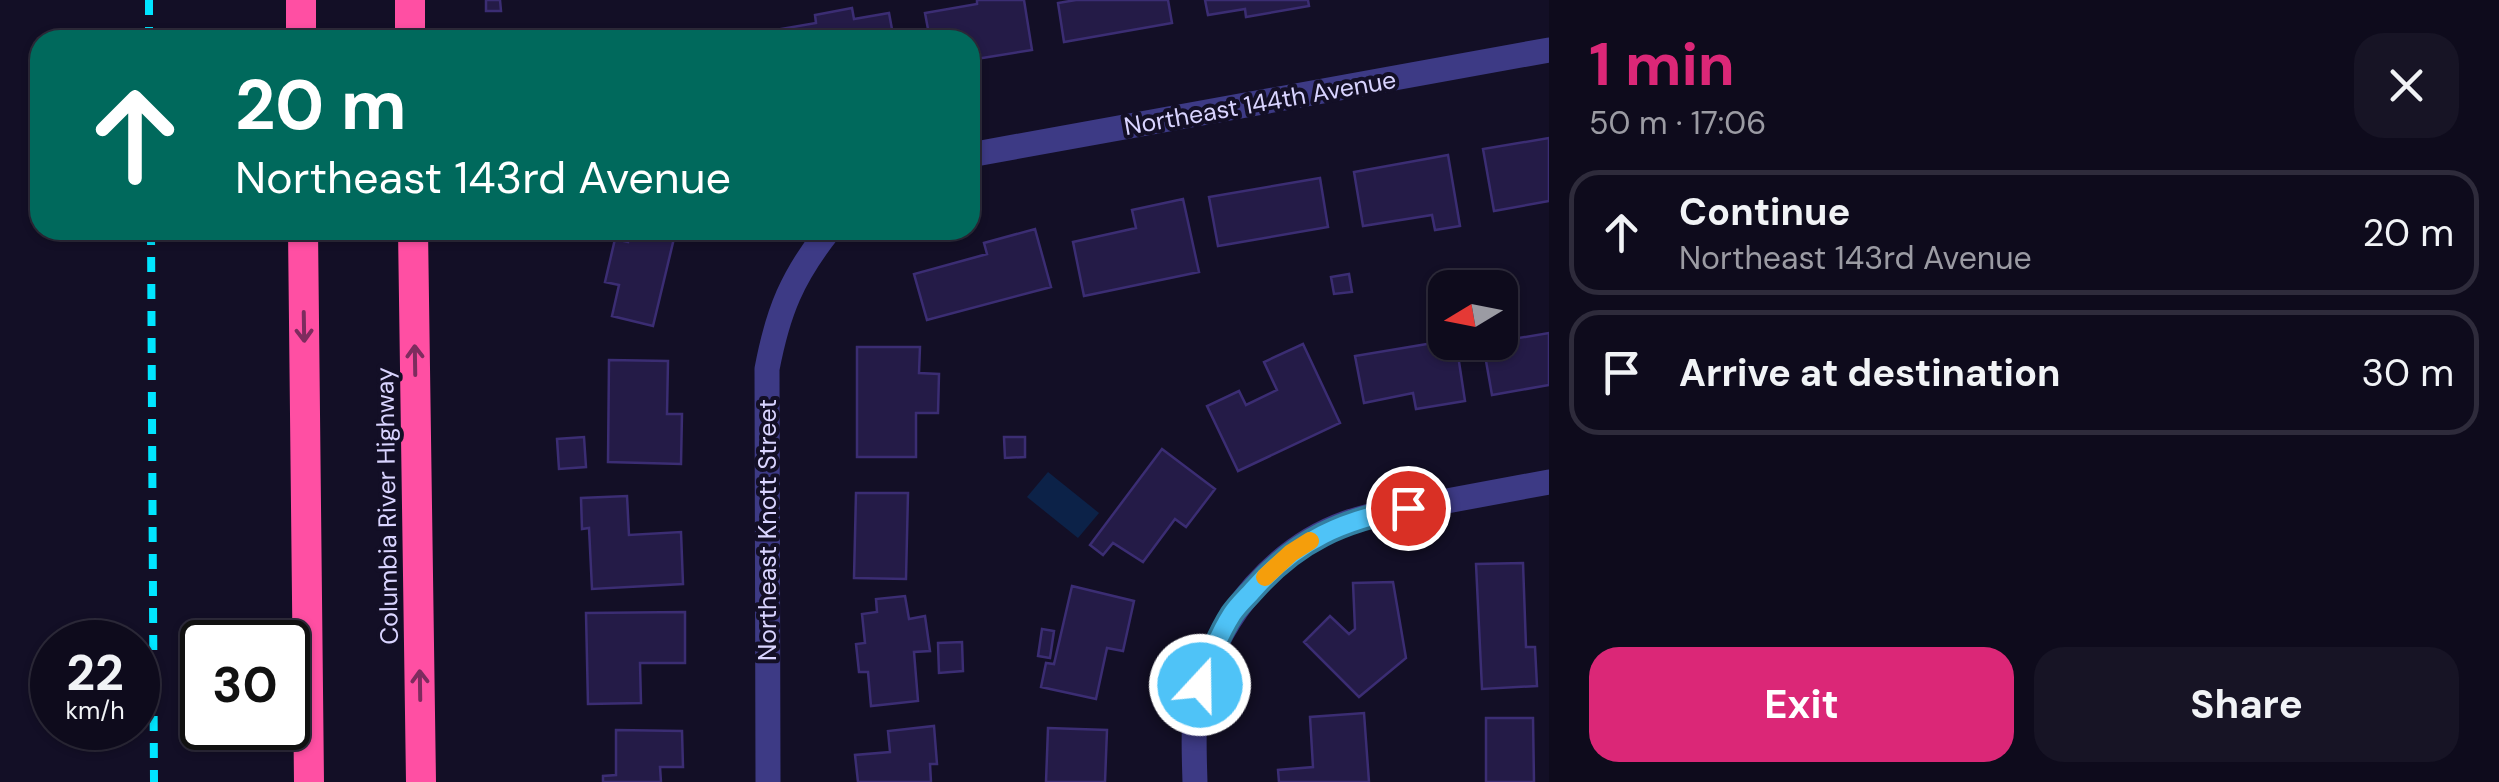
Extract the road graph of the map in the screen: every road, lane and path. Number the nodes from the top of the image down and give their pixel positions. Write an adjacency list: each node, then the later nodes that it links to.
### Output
1 (301, 0): 3 (highway)
2 (410, 0): 4 (highway)
3 (302, 30)
4 (410, 30)
5 (1549, 50): 6 (street, Northeast 144th Avenue)
6 (980, 153)
7 (304, 240): 11 (highway, one-way to 11)
8 (413, 240): 12 (highway, Columbia River Highway, one-way to 8)
9 (822, 240): 13 (street, Northeast Knott Street)
10 (1549, 482): 14 (street)
11 (309, 782)
12 (421, 782)
13 (768, 782)
14 (1195, 782)

